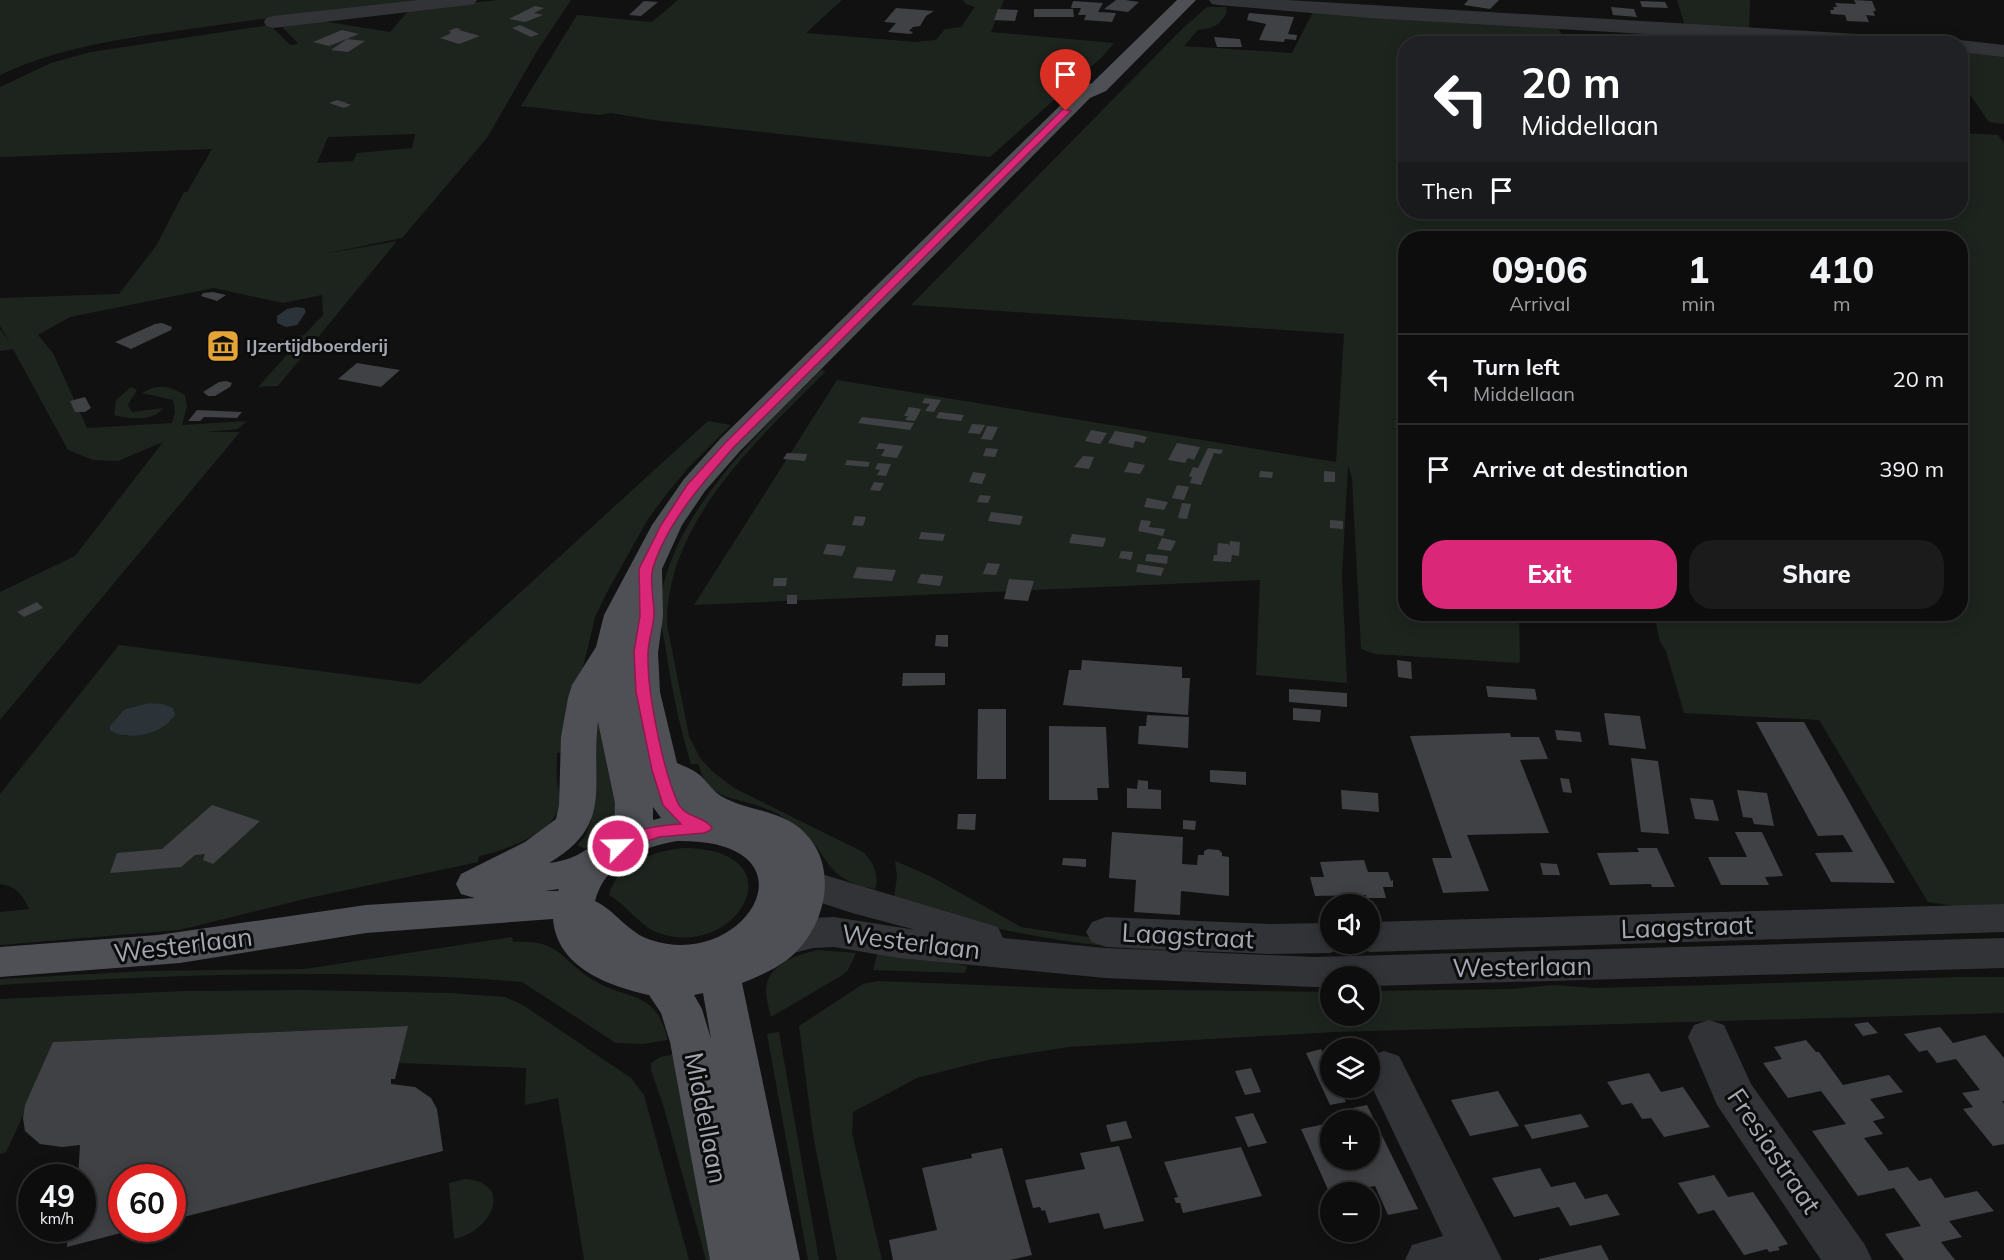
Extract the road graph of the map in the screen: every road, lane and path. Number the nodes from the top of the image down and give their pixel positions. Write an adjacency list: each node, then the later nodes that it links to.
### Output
1 (468, 0): 5 (street)
2 (1169, 0): 9 (main road)
3 (1187, 0): 9 (main road)
4 (1218, 0): 6 (street)
5 (273, 22)
6 (1788, 36)
7 (1968, 47): 8 (street)
8 (2004, 51)
9 (1083, 94): 10 (main road)
10 (646, 569): 11 (main road); 12 (main road)
11 (613, 646): 13 (main road); 16 (main road)
12 (709, 818): 13 (main road); 15 (main road)
13 (631, 839): 14 (main road)
14 (592, 866): 16 (main road, Westerlaan); 19 (main road)
15 (792, 878): 25 (main road); 25 (main road, Middellaan); 26 (street, Westerlaan)
16 (475, 884): 18 (main road, Westerlaan)
17 (2004, 918): 21 (street, Laagstraat)
18 (366, 919): 19 (main road, Westerlaan); 27 (main road, Westerlaan)
19 (574, 920): 25 (main road, Westerlaan); 28 (main road)
20 (1106, 932): 24 (street, Laagstraat)
21 (1380, 937)
22 (1320, 941): 24 (street, Laagstraat)
23 (2004, 953): 24 (street, Westerlaan)
24 (1271, 955): 26 (street, Westerlaan)
25 (748, 956): 26 (street, Westerlaan); 28 (main road); 33 (main road, Middellaan)
26 (1040, 956)
27 (0, 962)
28 (663, 981): 32 (main road, Middellaan)
29 (1708, 1037): 35 (street, Fresiastraat)
30 (1384, 1068): 31 (street)
31 (1476, 1255): 34 (street)
32 (734, 1260)
33 (776, 1260)
34 (1429, 1260)
35 (1848, 1260)

